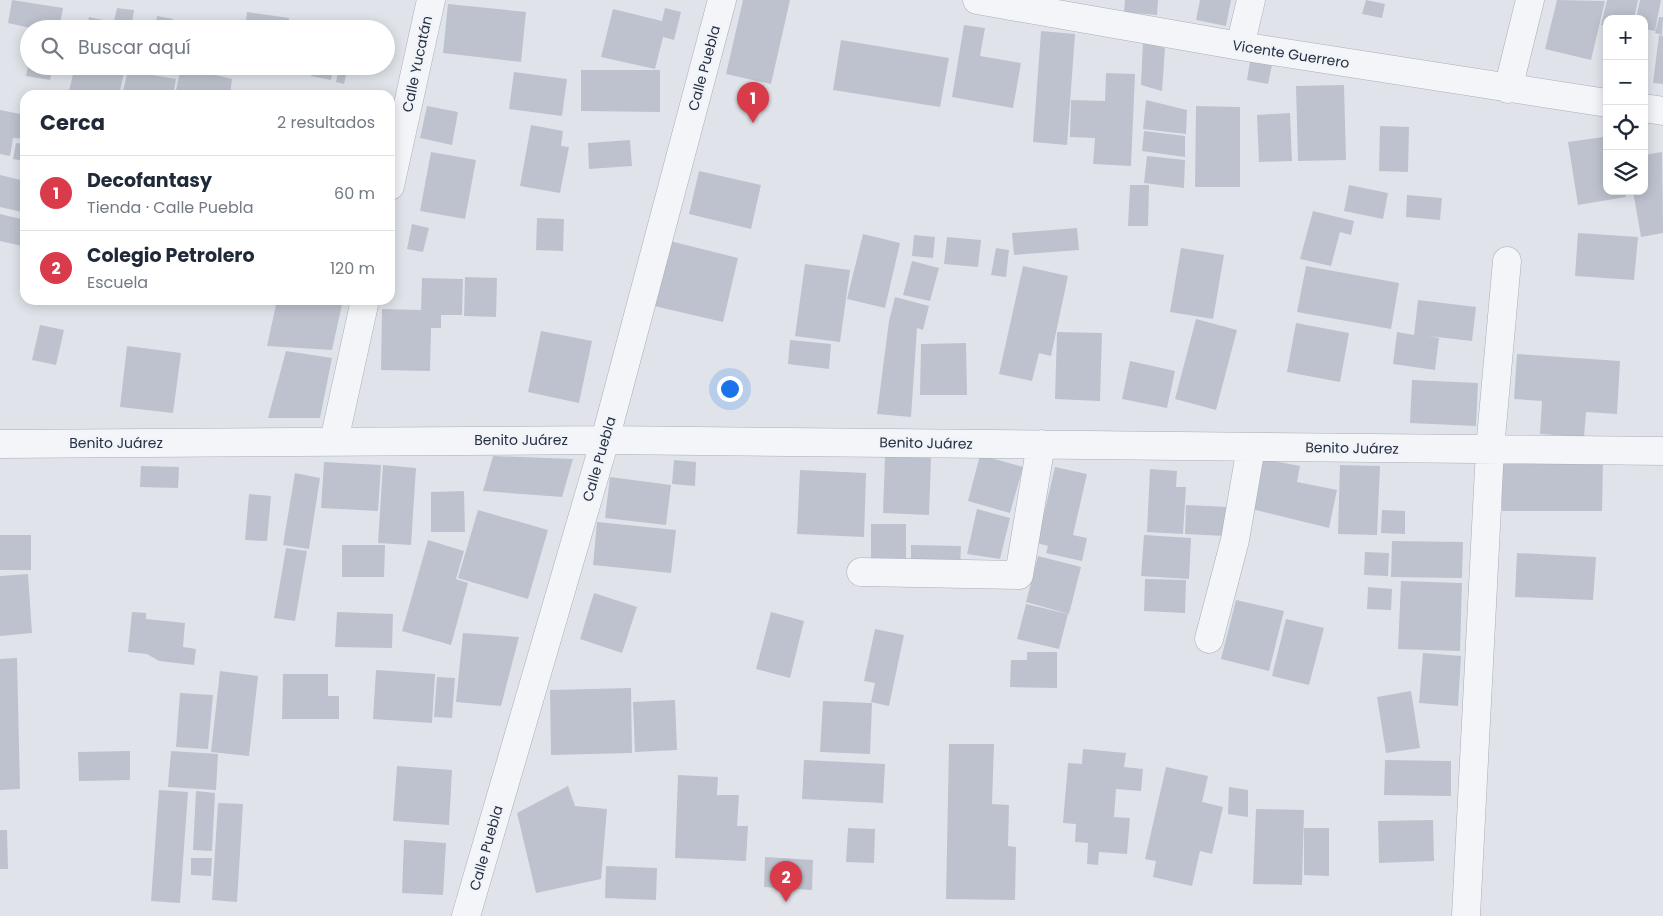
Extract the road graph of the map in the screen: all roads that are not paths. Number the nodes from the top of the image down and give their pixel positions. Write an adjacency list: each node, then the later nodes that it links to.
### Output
1 (431, 0): 11 (street, Calle Yucatán)
2 (722, 0): 14 (street, Calle Puebla)
3 (1251, 0): 6 (street)
4 (1530, 0): 7 (street)
5 (987, 1): 6 (street, Vicente Guerrero)
6 (1240, 46): 7 (street, Vicente Guerrero)
7 (1508, 89): 8 (street, Vicente Guerrero)
8 (1603, 102)
9 (1648, 109): 10 (street)
10 (1663, 111)
11 (395, 163)
12 (1507, 261): 19 (street)
13 (364, 305): 15 (street)
14 (605, 440): 15 (street, Benito Juárez); 17 (street, Benito Juárez); 23 (street, Calle Puebla)
15 (334, 441): 16 (street, Benito Juárez)
16 (0, 444)
17 (1041, 444): 18 (street, Benito Juárez); 21 (street)
18 (1251, 446): 19 (street, Benito Juárez); 22 (street)
19 (1490, 450): 20 (street, Benito Juárez); 24 (street)
20 (1663, 452)
21 (861, 572)
22 (1209, 639)
23 (466, 916)
24 (1466, 916)

